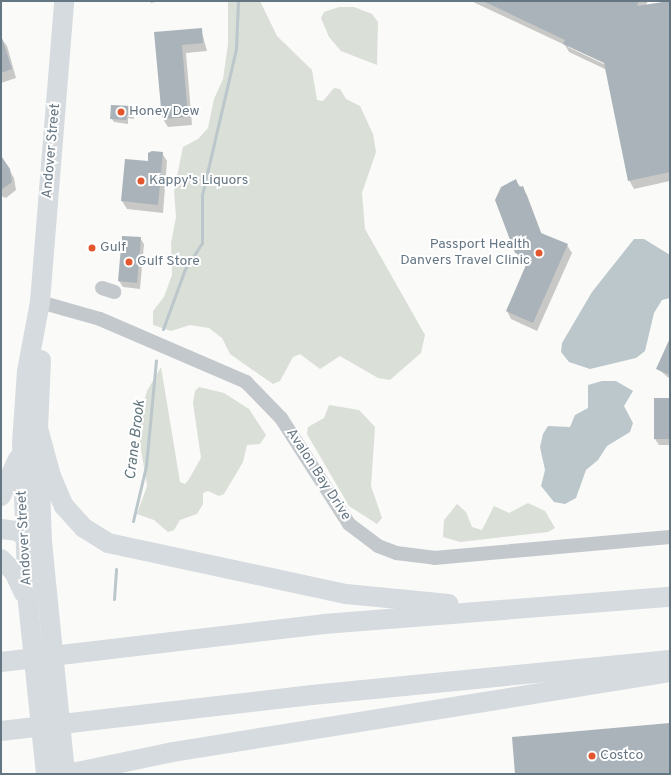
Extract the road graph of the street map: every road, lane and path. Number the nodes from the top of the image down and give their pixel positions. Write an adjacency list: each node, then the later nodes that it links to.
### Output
1 (64, 1): 2 (highway, Andover Street)
2 (40, 302): 3 (highway, Andover Street); 4 (highway, Andover Street); 8 (street, Avalon Bay Drive)
3 (38, 428): 10 (highway, Andover Street); 13 (highway)
4 (22, 444): 5 (highway); 7 (highway, Andover Street)
5 (1, 496)
6 (1, 529): 7 (highway)
7 (24, 534): 10 (highway); 12 (highway, Andover Street)
8 (670, 537)
9 (1, 559): 12 (highway)
10 (44, 568): 20 (highway, Andover Street)
11 (670, 597): 13 (highway)
12 (28, 604): 18 (highway, Andover Street)
13 (513, 610): 15 (highway)
14 (670, 660): 17 (highway)
15 (1, 662)
16 (670, 672): 20 (highway)
17 (4, 731)
18 (41, 734): 19 (highway, Andover Street); 20 (highway)
19 (45, 772)
20 (65, 774)

